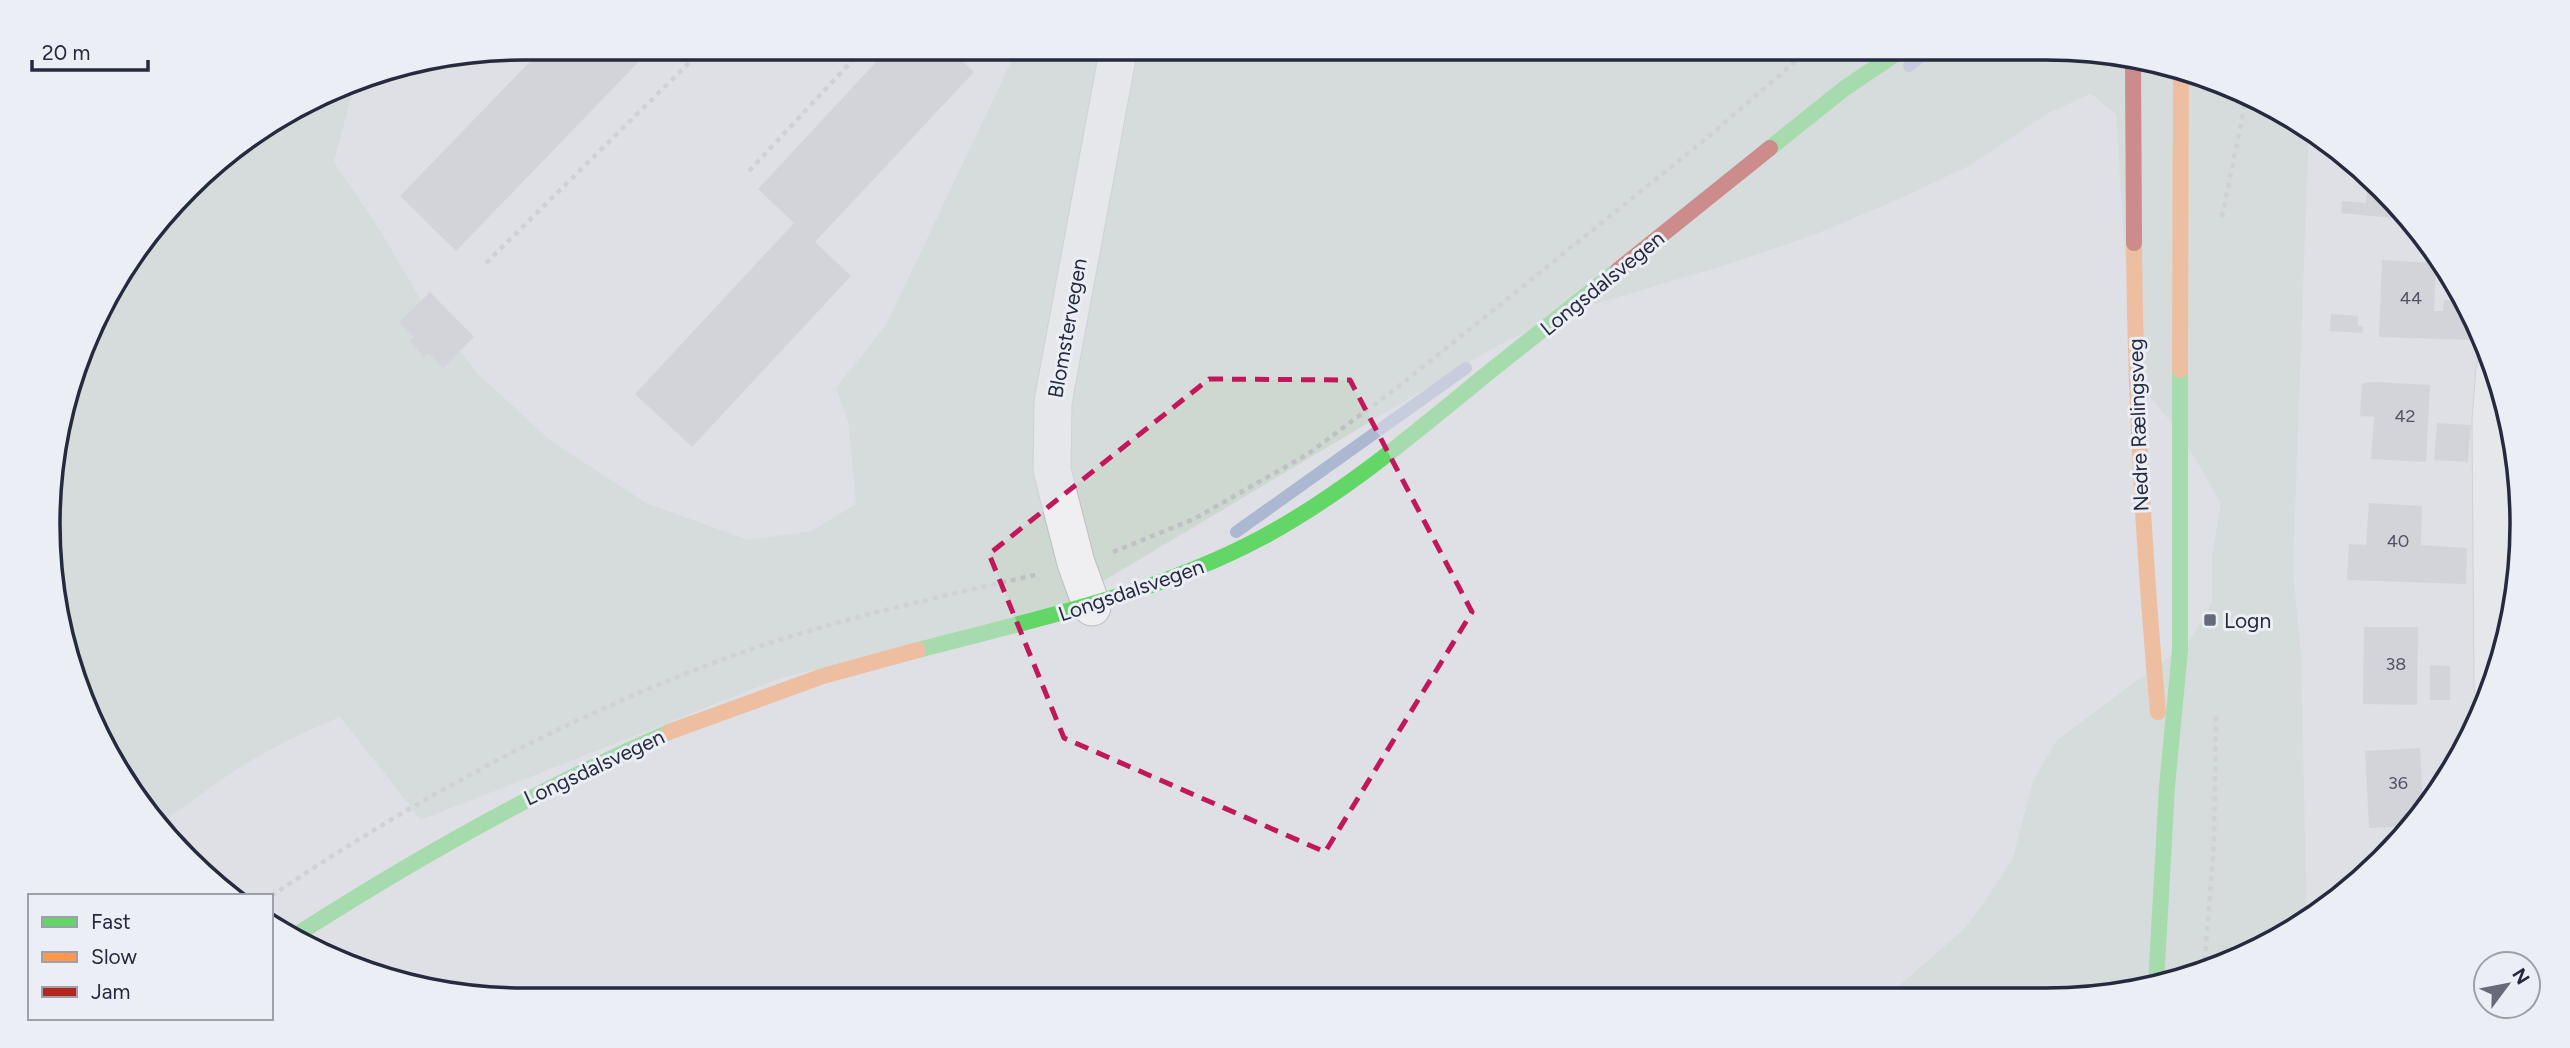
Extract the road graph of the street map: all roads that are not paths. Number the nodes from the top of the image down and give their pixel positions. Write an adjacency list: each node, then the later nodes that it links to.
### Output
1 (1117, 60): 6 (street, Blomstervegen)
2 (1887, 60): 6 (main road, Longsdalsvegen)
3 (2133, 67): 8 (main road, Nedre Rælingsveg)
4 (2180, 79): 8 (main road, Nedre Rælingsveg)
5 (2493, 397): 7 (street)
6 (1092, 607): 9 (main road, Longsdalsvegen)
7 (2493, 651)
8 (2167, 787): 10 (main road, Nedre Rælingsveg)
9 (302, 931)
10 (2156, 975)

